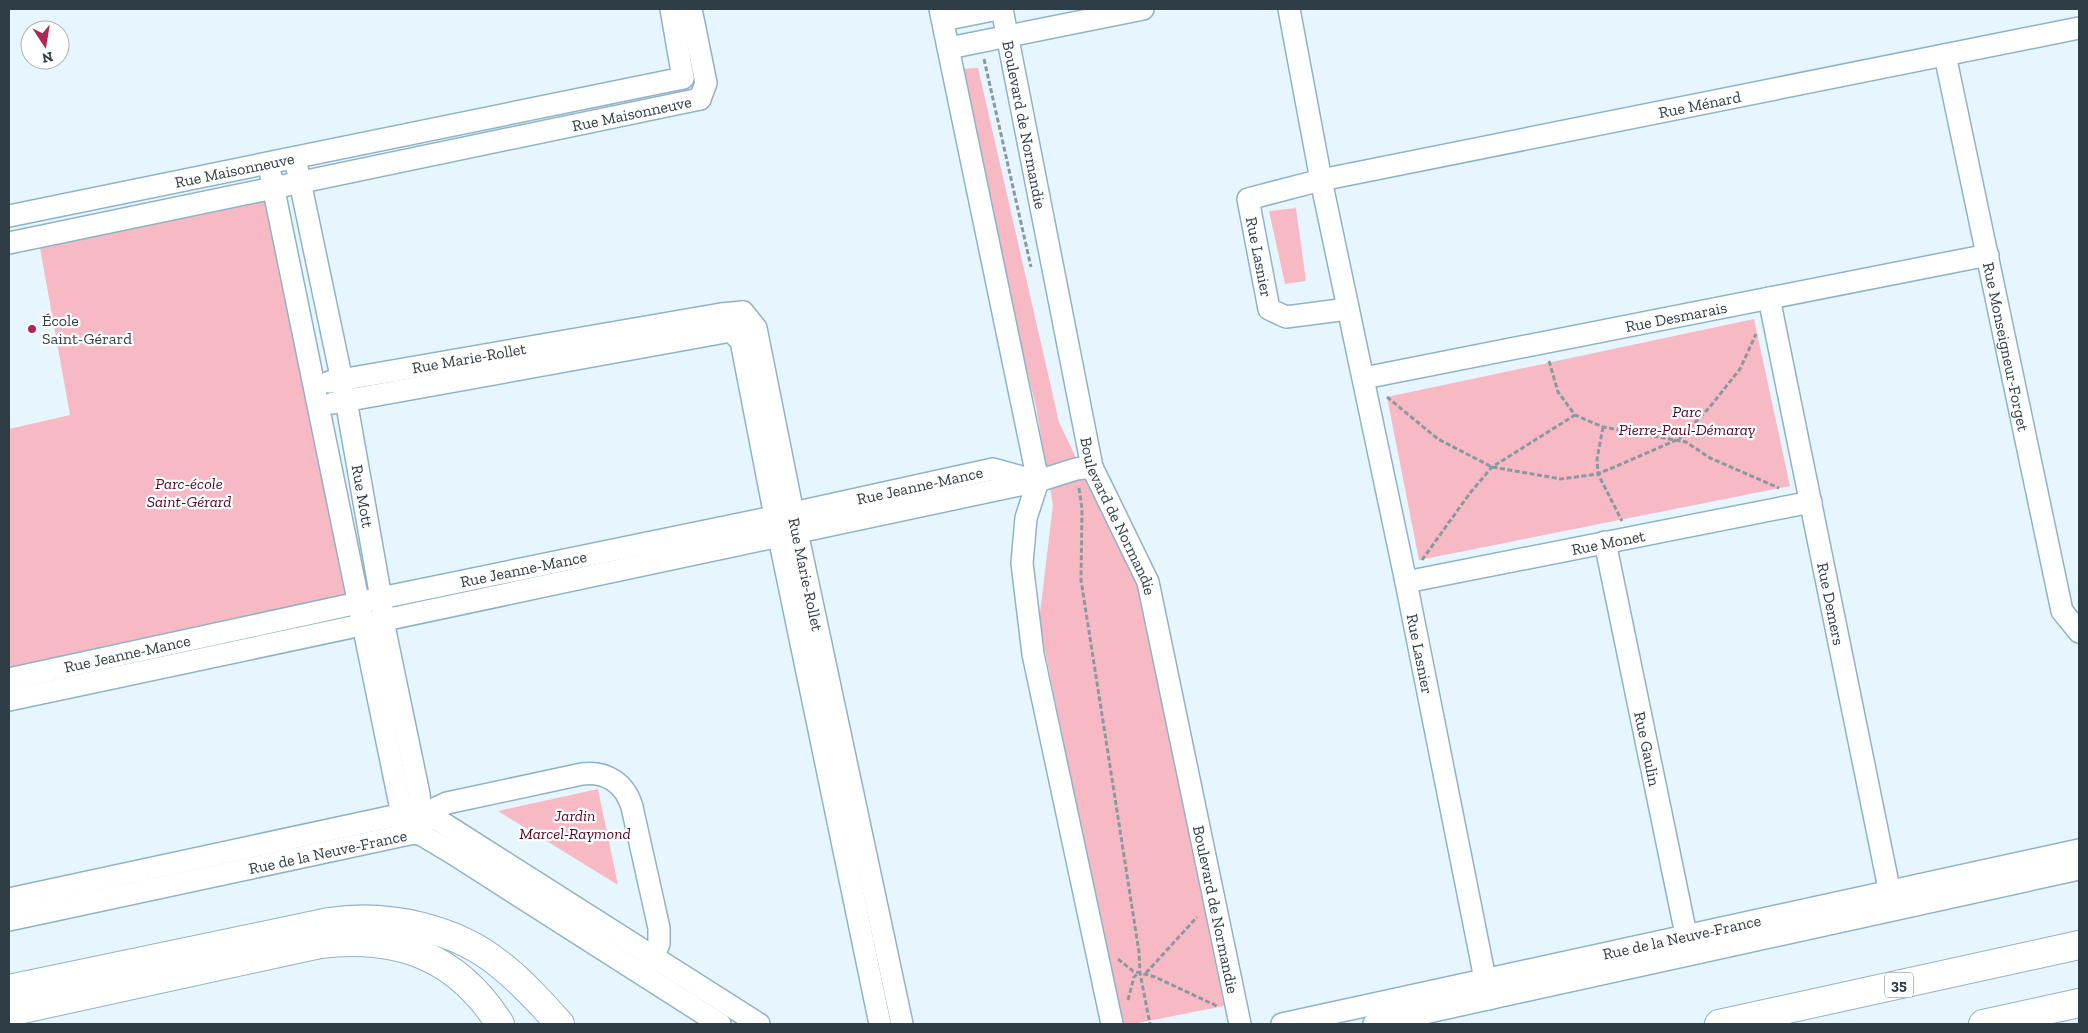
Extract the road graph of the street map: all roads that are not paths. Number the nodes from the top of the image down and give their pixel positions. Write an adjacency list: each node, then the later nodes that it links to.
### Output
1 (671, 9): 12 (street)
2 (691, 9): 13 (street)
3 (998, 9): 7 (street)
4 (1002, 9): 9 (street, Boulevard de Normandie)
5 (1143, 9): 9 (street)
6 (1289, 9): 16 (street, Rue Lasnier)
7 (941, 14): 10 (street)
8 (2079, 28): 11 (street, Rue Ménard)
9 (1008, 36): 10 (street); 30 (street, Boulevard de Normandie)
10 (949, 48): 31 (street)
11 (1945, 55): 16 (street, Rue Ménard); 21 (street, Rue Monseigneur-Forget)
12 (683, 78): 13 (street, Rue Maisonneuve); 14 (street, Rue Maisonneuve)
13 (700, 98): 17 (street, Rue Maisonneuve)
14 (295, 158): 15 (street, Rue Maisonneuve); 17 (street, Rue Mott)
15 (268, 163): 18 (street, Rue Mott); 19 (street, Rue Maisonneuve)
16 (1321, 180): 23 (street, Rue Lasnier); 23 (street, Rue Lasnier)
17 (301, 182): 18 (street, Rue Maisonneuve); 27 (street, Rue Mott)
18 (273, 188): 20 (street, Rue Maisonneuve); 28 (street, Rue Mott)
19 (9, 216)
20 (9, 240)
21 (1988, 255): 22 (street, Rue Desmarais); 39 (street, Rue Monseigneur-Forget)
22 (1770, 301): 26 (street, Rue Desmarais); 32 (street, Rue Demers)
23 (1348, 309): 26 (street, Rue Lasnier)
24 (743, 312): 25 (street); 27 (street, Rue Marie-Rollet); 33 (street, Rue Marie-Rollet)
25 (731, 331): 29 (street, Rue Marie-Rollet); 33 (street, Rue Marie-Rollet)
26 (1364, 378): 35 (street, Rue Lasnier)
27 (342, 379): 28 (street, Rue Marie-Rollet); 29 (street, Rue Mott)
28 (316, 396): 29 (street, Rue Marie-Rollet); 37 (street, Rue Mott)
29 (346, 400): 36 (street, Rue Mott)
30 (1092, 467): 31 (street, Rue Jeanne-Mance); 64 (street, Boulevard de Normandie)
31 (1038, 481): 33 (street, Rue Jeanne-Mance); 63 (street)
32 (1811, 502): 34 (street, Rue Monet); 47 (street, Rue Demers)
33 (786, 524): 36 (street, Rue Jeanne-Mance); 38 (street, Rue Jeanne-Mance); 43 (street, Rue Marie-Rollet)
34 (1605, 542): 35 (street, Rue Monet); 50 (street, Rue Gaulin)
35 (1406, 582): 54 (street, Rue Lasnier)
36 (381, 598): 37 (street, Rue Jeanne-Mance); 38 (street, Rue Mott)
37 (358, 604): 38 (street, Rue Mott); 40 (street, Rue Jeanne-Mance)
38 (373, 623): 41 (street, Rue Jeanne-Mance); 42 (street, Rue Mott)
39 (2079, 632)
40 (9, 679)
41 (9, 700)
42 (413, 824): 46 (street, Rue de la Neuve-France); 48 (street, Rue de la Neuve-France); 51 (street, Rue de la Neuve-France); 51 (street, Rue de la Neuve-France); 52 (street, Rue de la Neuve-France)
43 (853, 843): 61 (street, Rue Marie-Rollet); 62 (street, Rue Marie-Rollet)
44 (2079, 850): 47 (street, Rue de la Neuve-France)
45 (2079, 870): 47 (street, Rue de la Neuve-France)
46 (9, 899)
47 (1891, 901): 50 (street, Rue de la Neuve-France)
48 (9, 920)
49 (2079, 944): 67 (highway, 35)
50 (1688, 946): 54 (street, Rue de la Neuve-France)
51 (654, 956): 52 (street, Rue de la Neuve-France); 60 (street, Rue de la Neuve-France)
52 (643, 975): 59 (street, Rue de la Neuve-France)
53 (9, 989): 58 (highway)
54 (1487, 990): 65 (street, Rue de la Neuve-France); 66 (street, Rue de la Neuve-France)
55 (2079, 1003): 68 (highway)
56 (9, 1012): 57 (highway)
57 (500, 1024)
58 (560, 1024)
59 (720, 1024)
60 (759, 1024)
61 (880, 1024)
62 (902, 1024)
63 (1112, 1024)
64 (1240, 1024)
65 (1282, 1024)
66 (1374, 1024)
67 (1719, 1024)
68 (1983, 1024)

